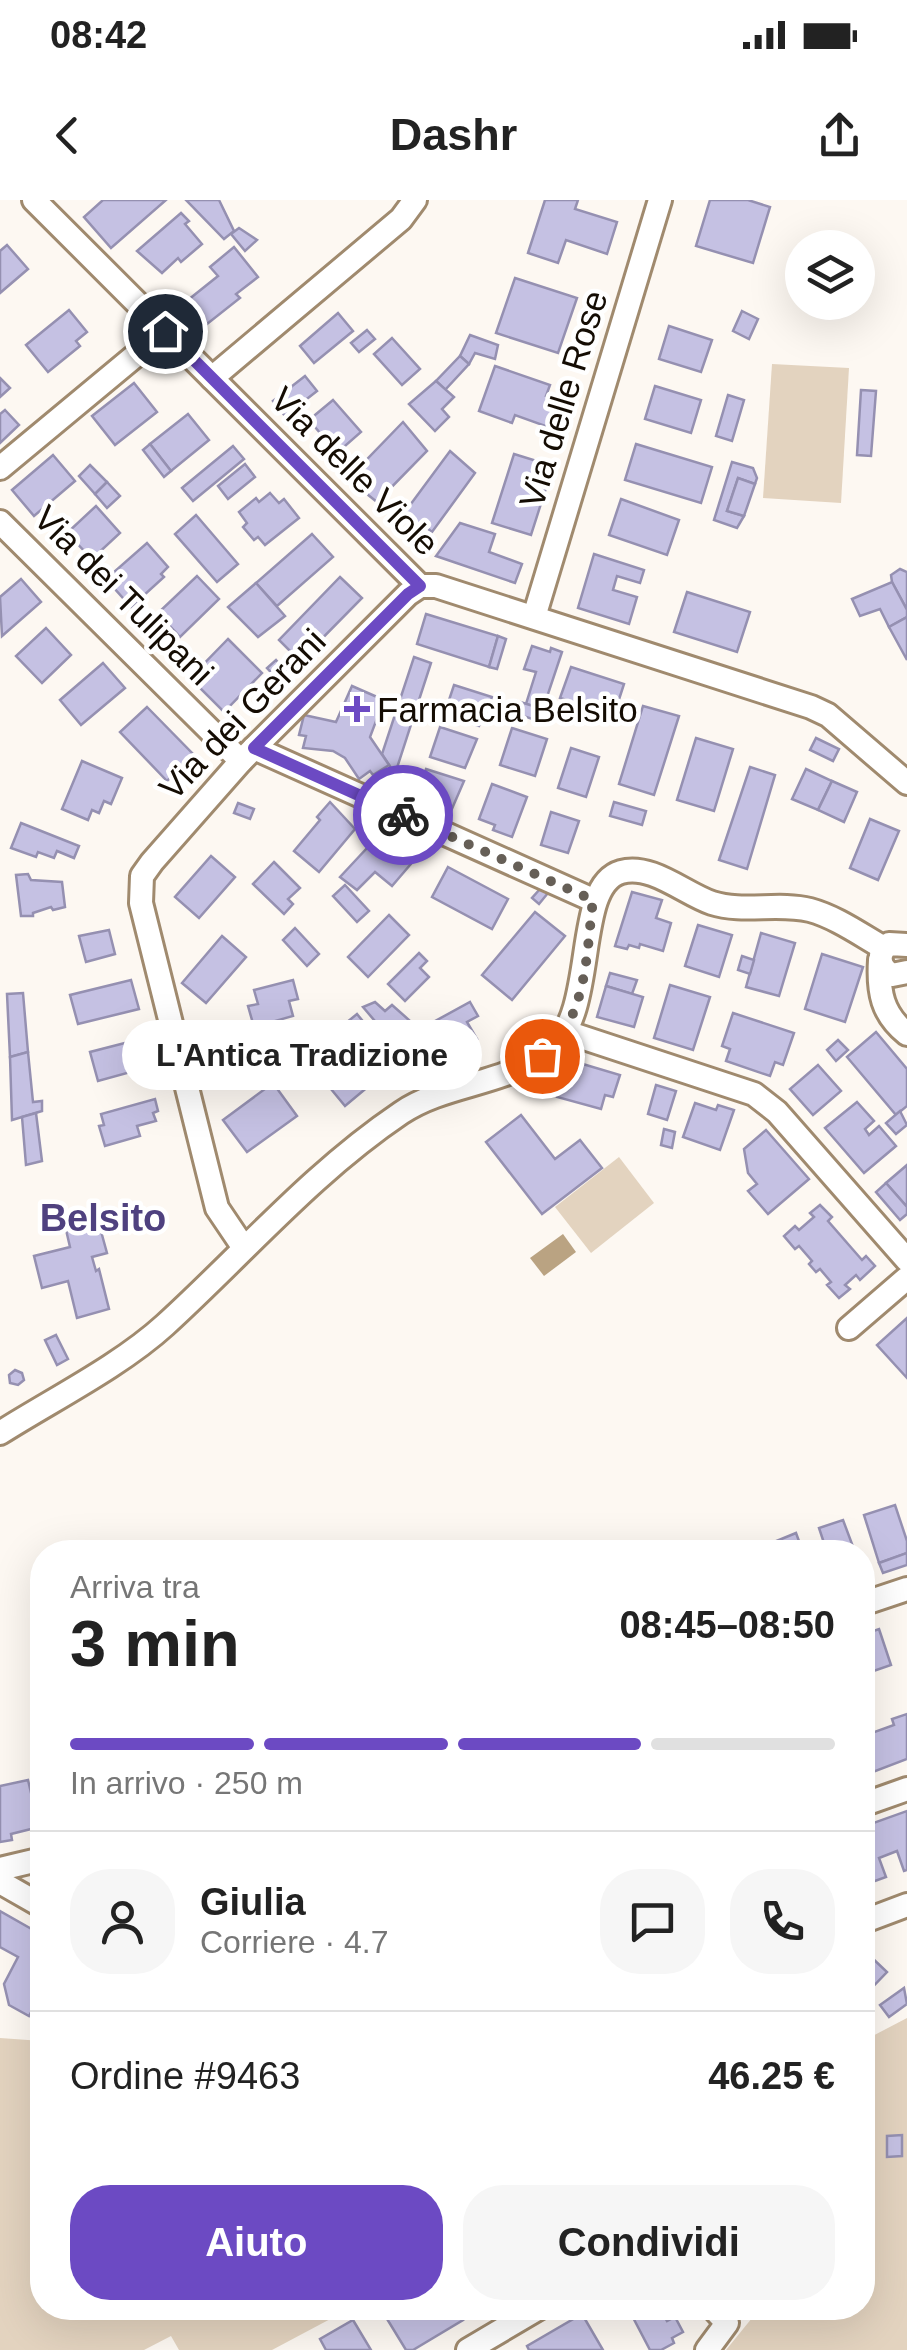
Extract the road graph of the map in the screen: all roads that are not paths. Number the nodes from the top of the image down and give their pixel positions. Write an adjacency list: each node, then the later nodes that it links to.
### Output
1 (34, 200): 4 (street, Via delle Viole)
2 (415, 200): 5 (street)
3 (660, 200): 9 (street, Via delle Rose)
4 (165, 331): 5 (street, Via delle Viole); 6 (street)
5 (212, 378): 8 (street, Via delle Viole)
6 (0, 468)
7 (0, 522): 10 (street, Via dei Tulipani)
8 (420, 586): 9 (street, Via delle Viole); 10 (street, Via dei Gerani)
9 (534, 617): 11 (street, Via delle Viole)
10 (248, 754): 12 (street, Via dei Tulipani); 17 (street, Via dei Gerani)
11 (907, 782)
12 (593, 900): 13 (street); 15 (street)
13 (890, 951): 14 (street); 16 (street)
14 (907, 974): 16 (street)
15 (566, 1032): 17 (street); 18 (street)
16 (907, 1032)
17 (244, 1248): 21 (street)
18 (907, 1260)
19 (907, 1278): 20 (street)
20 (849, 1328)
21 (0, 1433)
22 (907, 1589): 23 (street)
23 (875, 1600)
24 (907, 1789): 25 (street)
25 (875, 1800)
26 (30, 1862): 27 (street)
27 (0, 1869)
28 (0, 1882): 29 (street)
29 (30, 1899)
30 (907, 1905): 31 (street)
31 (875, 1917)
32 (519, 2320): 34 (street)
33 (725, 2320): 35 (street)
34 (468, 2350)
35 (708, 2350)

